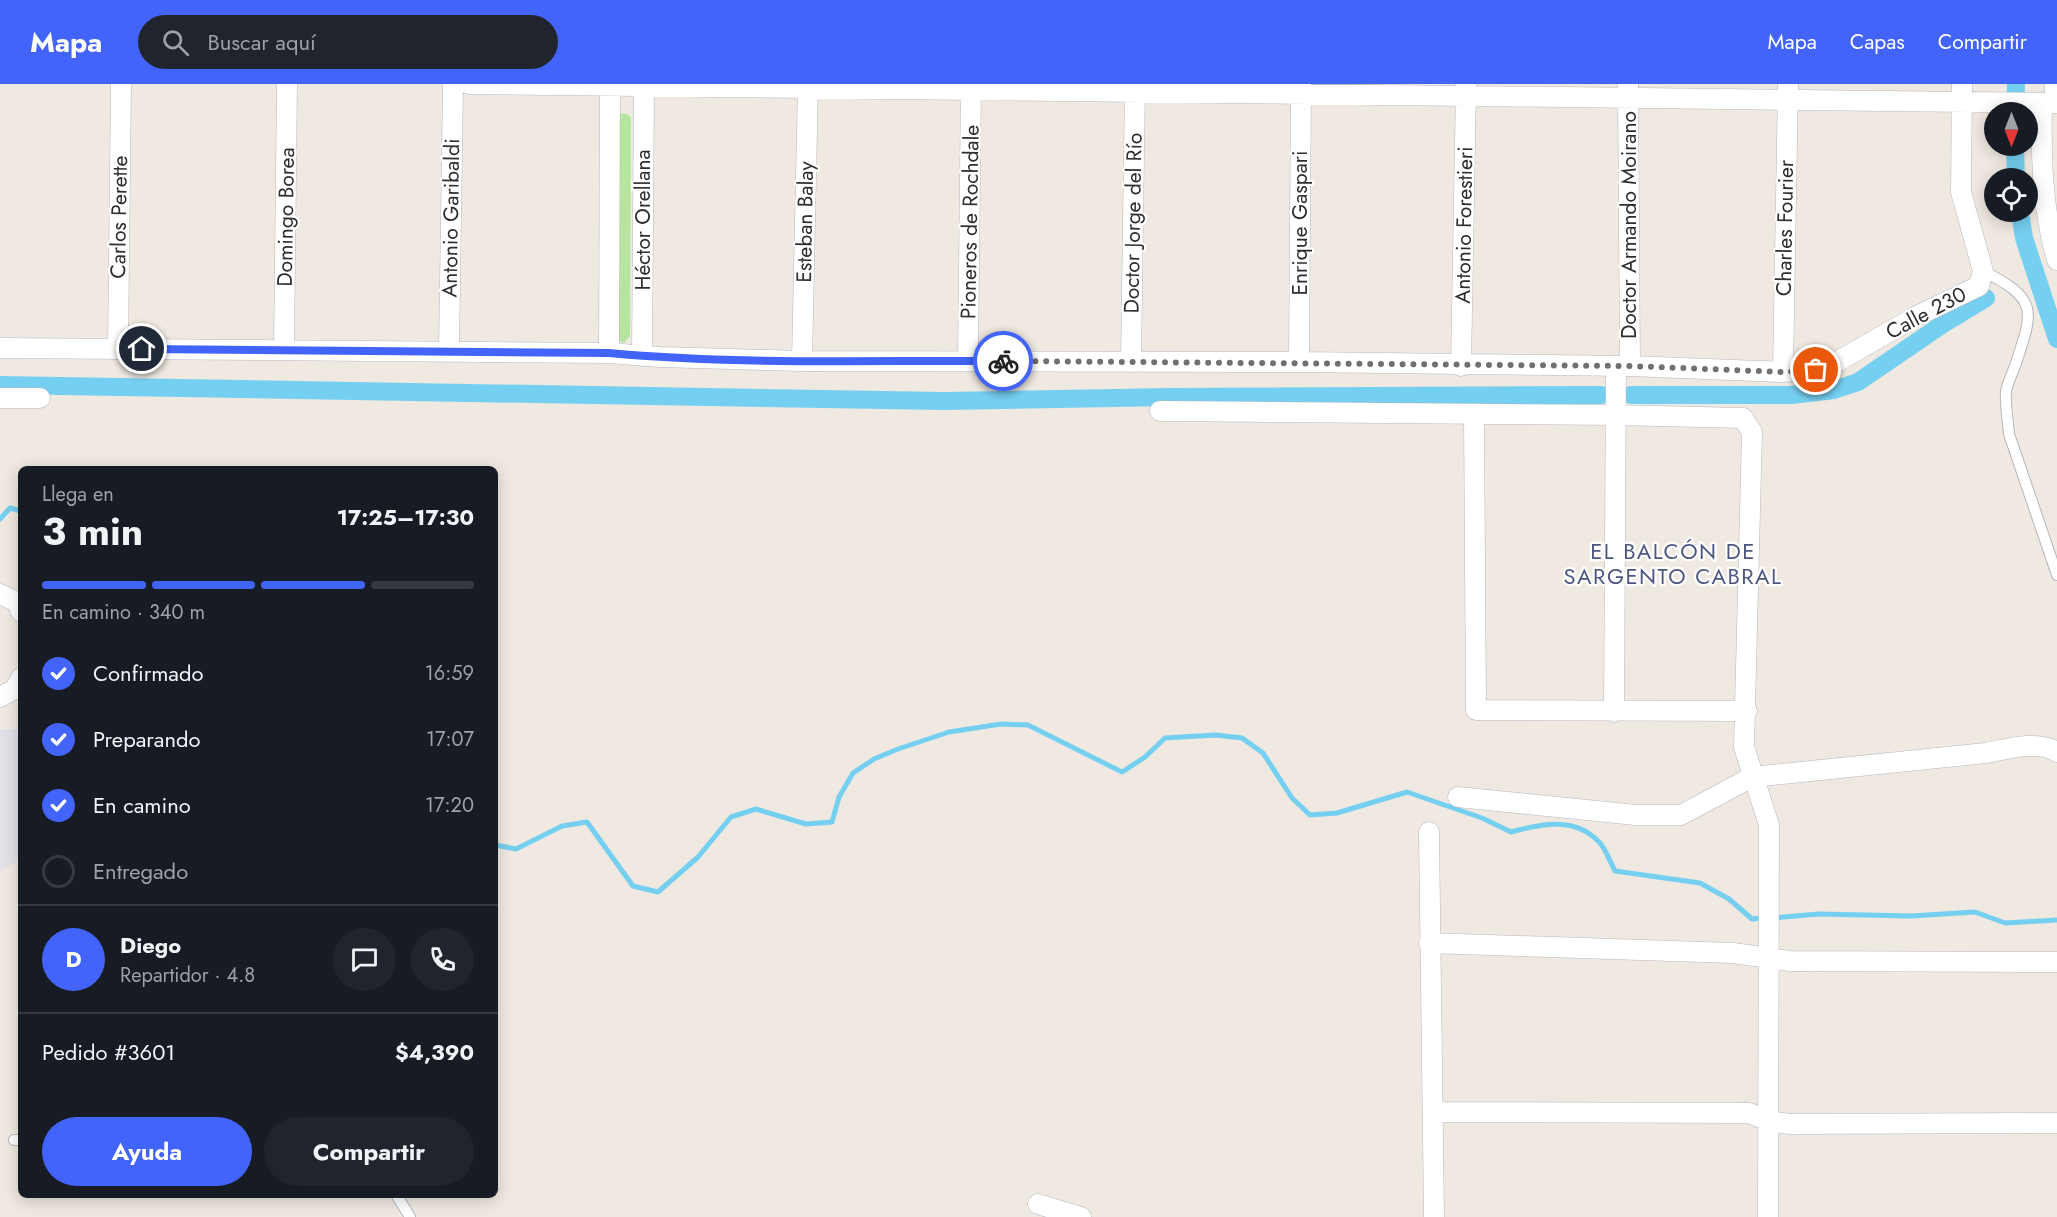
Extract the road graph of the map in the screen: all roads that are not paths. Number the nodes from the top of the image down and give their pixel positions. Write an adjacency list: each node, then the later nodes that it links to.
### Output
1 (121, 84): 19 (street, Carlos Perette)
2 (287, 84): 20 (street, Domingo Borea)
3 (453, 84): 21 (street, Antonio Garibaldi)
4 (469, 84): 5 (street)
5 (610, 85): 6 (street); 22 (street, Héctor Orellana)
6 (644, 86): 7 (street); 23 (street, Héctor Orellana)
7 (808, 87): 8 (street); 24 (street, Esteban Balay)
8 (971, 88): 9 (street); 25 (street, Pioneros de Rochdale)
9 (1135, 88): 10 (street); 26 (street, Doctor Jorge del Río)
10 (1300, 90): 11 (street); 27 (street, Enrique Gaspari)
11 (1466, 91): 12 (street); 28 (street, Antonio Forestieri)
12 (1628, 91): 13 (street); 29 (street, Doctor Armando Moirano)
13 (1788, 92): 14 (street); 30 (street, Charles Fourier)
14 (1962, 94): 15 (street); 17 (street, Calle 230)
15 (2047, 100): 16 (street)
16 (2057, 260)
17 (1983, 271): 30 (street, Calle 230); 36 (lane)
18 (0, 348): 19 (street, Calle 230)
19 (118, 349): 20 (street, Calle 230)
20 (284, 350): 21 (street, Calle 230)
21 (449, 351): 22 (street, Calle 230)
22 (609, 353): 23 (street, Calle 230)
23 (642, 356): 24 (street, Calle 230)
24 (802, 361): 25 (street, Calle 230)
25 (968, 361): 26 (street, Calle 230)
26 (1131, 362): 27 (street, Calle 230)
27 (1299, 362): 28 (street, Calle 230)
28 (1461, 366): 29 (street, Calle 230)
29 (1623, 366): 30 (street, Calle 230); 35 (street, Doctor Armando Moirano)
30 (1783, 372)
31 (0, 398): 32 (street)
32 (40, 398)
33 (1160, 411): 34 (street)
34 (1474, 415): 35 (street); 42 (street)
35 (1615, 415): 41 (street); 42 (street, Doctor Armando Moirano)
36 (2057, 575)
37 (0, 594): 38 (street)
38 (18, 606)
39 (18, 684): 40 (street)
40 (0, 697)
41 (1747, 711): 42 (street); 44 (street)
42 (1614, 712)
43 (2057, 752): 44 (street)
44 (1752, 777): 45 (street); 48 (street)
45 (1458, 796)
46 (1429, 832): 47 (street)
47 (1429, 943): 48 (street); 50 (street)
48 (1769, 950): 49 (street); 51 (street)
49 (2057, 962)
50 (1434, 1112): 51 (street); 57 (street)
51 (1769, 1121): 52 (street); 58 (street)
52 (2057, 1123)
53 (398, 1198): 55 (lane)
54 (1038, 1204): 56 (street)
55 (410, 1217)
56 (1081, 1217)
57 (1434, 1217)
58 (1768, 1217)

